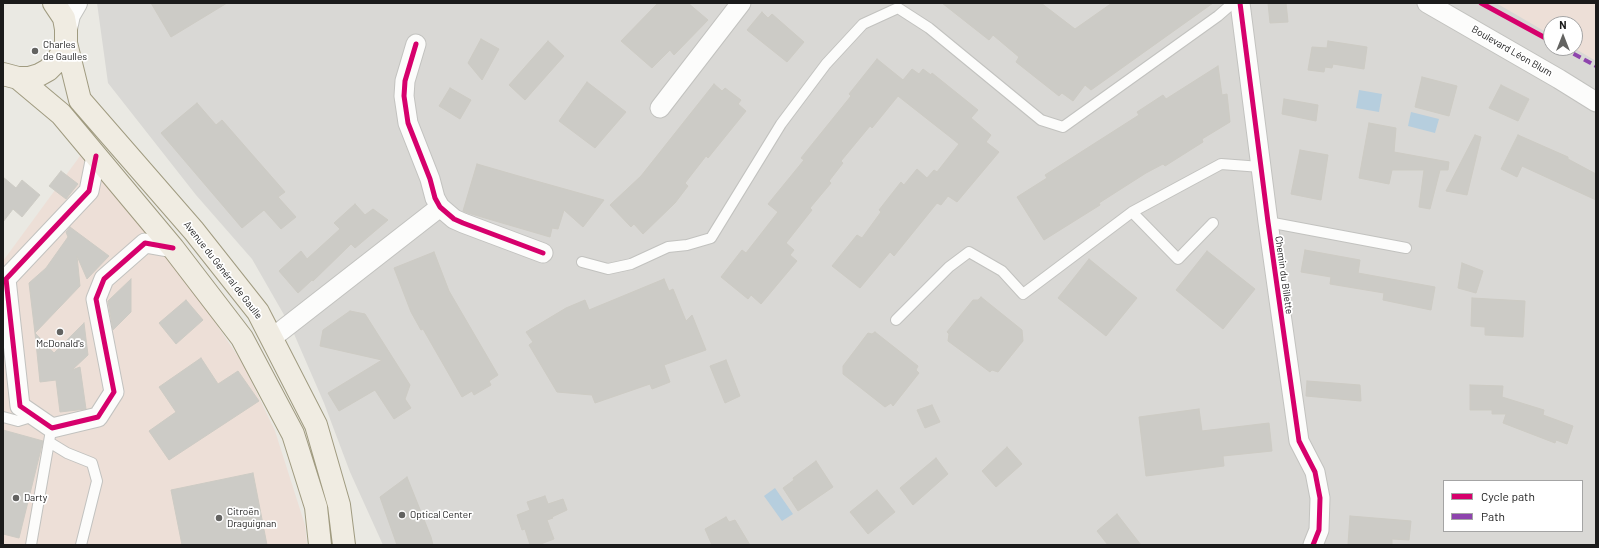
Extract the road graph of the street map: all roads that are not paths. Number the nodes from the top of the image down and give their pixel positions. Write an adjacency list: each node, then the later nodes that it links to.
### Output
1 (54, 3): 7 (main road, Avenue du Général de Gaulle)
2 (76, 3): 7 (street)
3 (740, 3): 11 (street)
4 (1233, 3): 21 (lane)
5 (1240, 3): 13 (street, Chemin du Billette)
6 (1427, 3): 10 (street, Boulevard Léon Blum)
7 (66, 36): 9 (main road); 23 (main road, Avenue du Général de Gaulle)
8 (416, 44): 14 (street)
9 (11, 76): 12 (main road)
10 (1596, 102)
11 (660, 108)
12 (96, 156): 18 (main road); 24 (street)
13 (1261, 167): 15 (lane); 16 (street, Chemin du Billette)
14 (440, 207): 20 (street); 23 (street)
15 (1132, 212): 17 (lane); 22 (lane)
16 (1268, 222): 19 (lane); 32 (street, Chemin du Billette)
17 (1213, 223)
18 (173, 248): 27 (street); 30 (main road)
19 (1406, 248)
20 (543, 253)
21 (582, 262)
22 (896, 320)
23 (272, 338): 31 (main road, Avenue du Général de Gaulle)
24 (10, 367): 25 (street)
25 (34, 416): 26 (lane); 27 (street)
26 (3, 417)
27 (50, 435): 28 (lane); 29 (lane)
28 (30, 545)
29 (81, 545)
30 (320, 545)
31 (344, 545)
32 (1313, 545)

